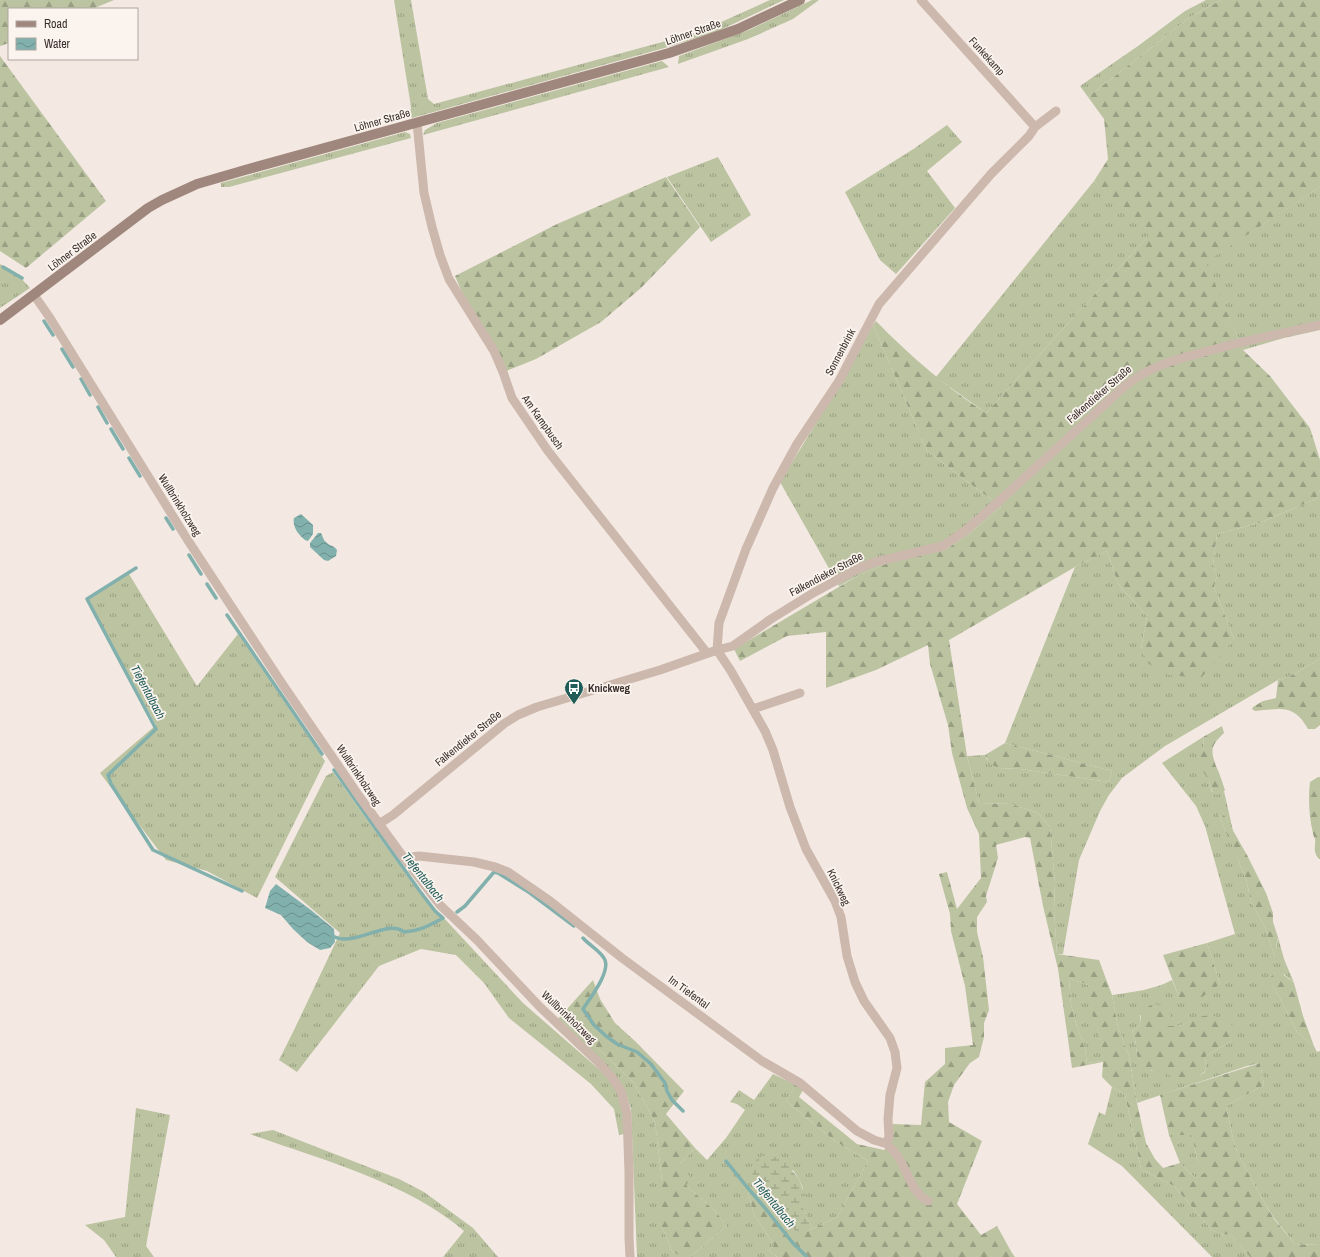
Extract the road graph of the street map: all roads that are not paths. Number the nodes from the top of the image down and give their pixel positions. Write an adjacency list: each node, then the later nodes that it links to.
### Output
1 (800, 0): 4 (main road, Löhner Straße)
2 (921, 0): 5 (street, Funkekamp)
3 (1056, 111): 5 (street, Sonnenbrink)
4 (417, 123): 6 (main road, Löhner Straße); 10 (street, Am Kampbusch)
5 (1035, 127): 9 (street, Sonnenbrink)
6 (34, 295): 7 (main road, Löhner Straße); 13 (street, Wullbrinkholzweg)
7 (0, 320)
8 (1320, 325): 9 (street, Falkendieker Straße)
9 (716, 650): 10 (street, Falkendieker Straße); 12 (street, Knickweg)
10 (707, 653): 13 (street, Falkendieker Straße)
11 (800, 693): 12 (street)
12 (753, 709): 15 (street, Knickweg)
13 (379, 824): 14 (street, Wullbrinkholzweg)
14 (404, 858): 15 (street, Im Tiefental); 17 (street, Wullbrinkholzweg)
15 (886, 1143): 16 (street, Im Tiefental)
16 (928, 1201)
17 (630, 1257)

